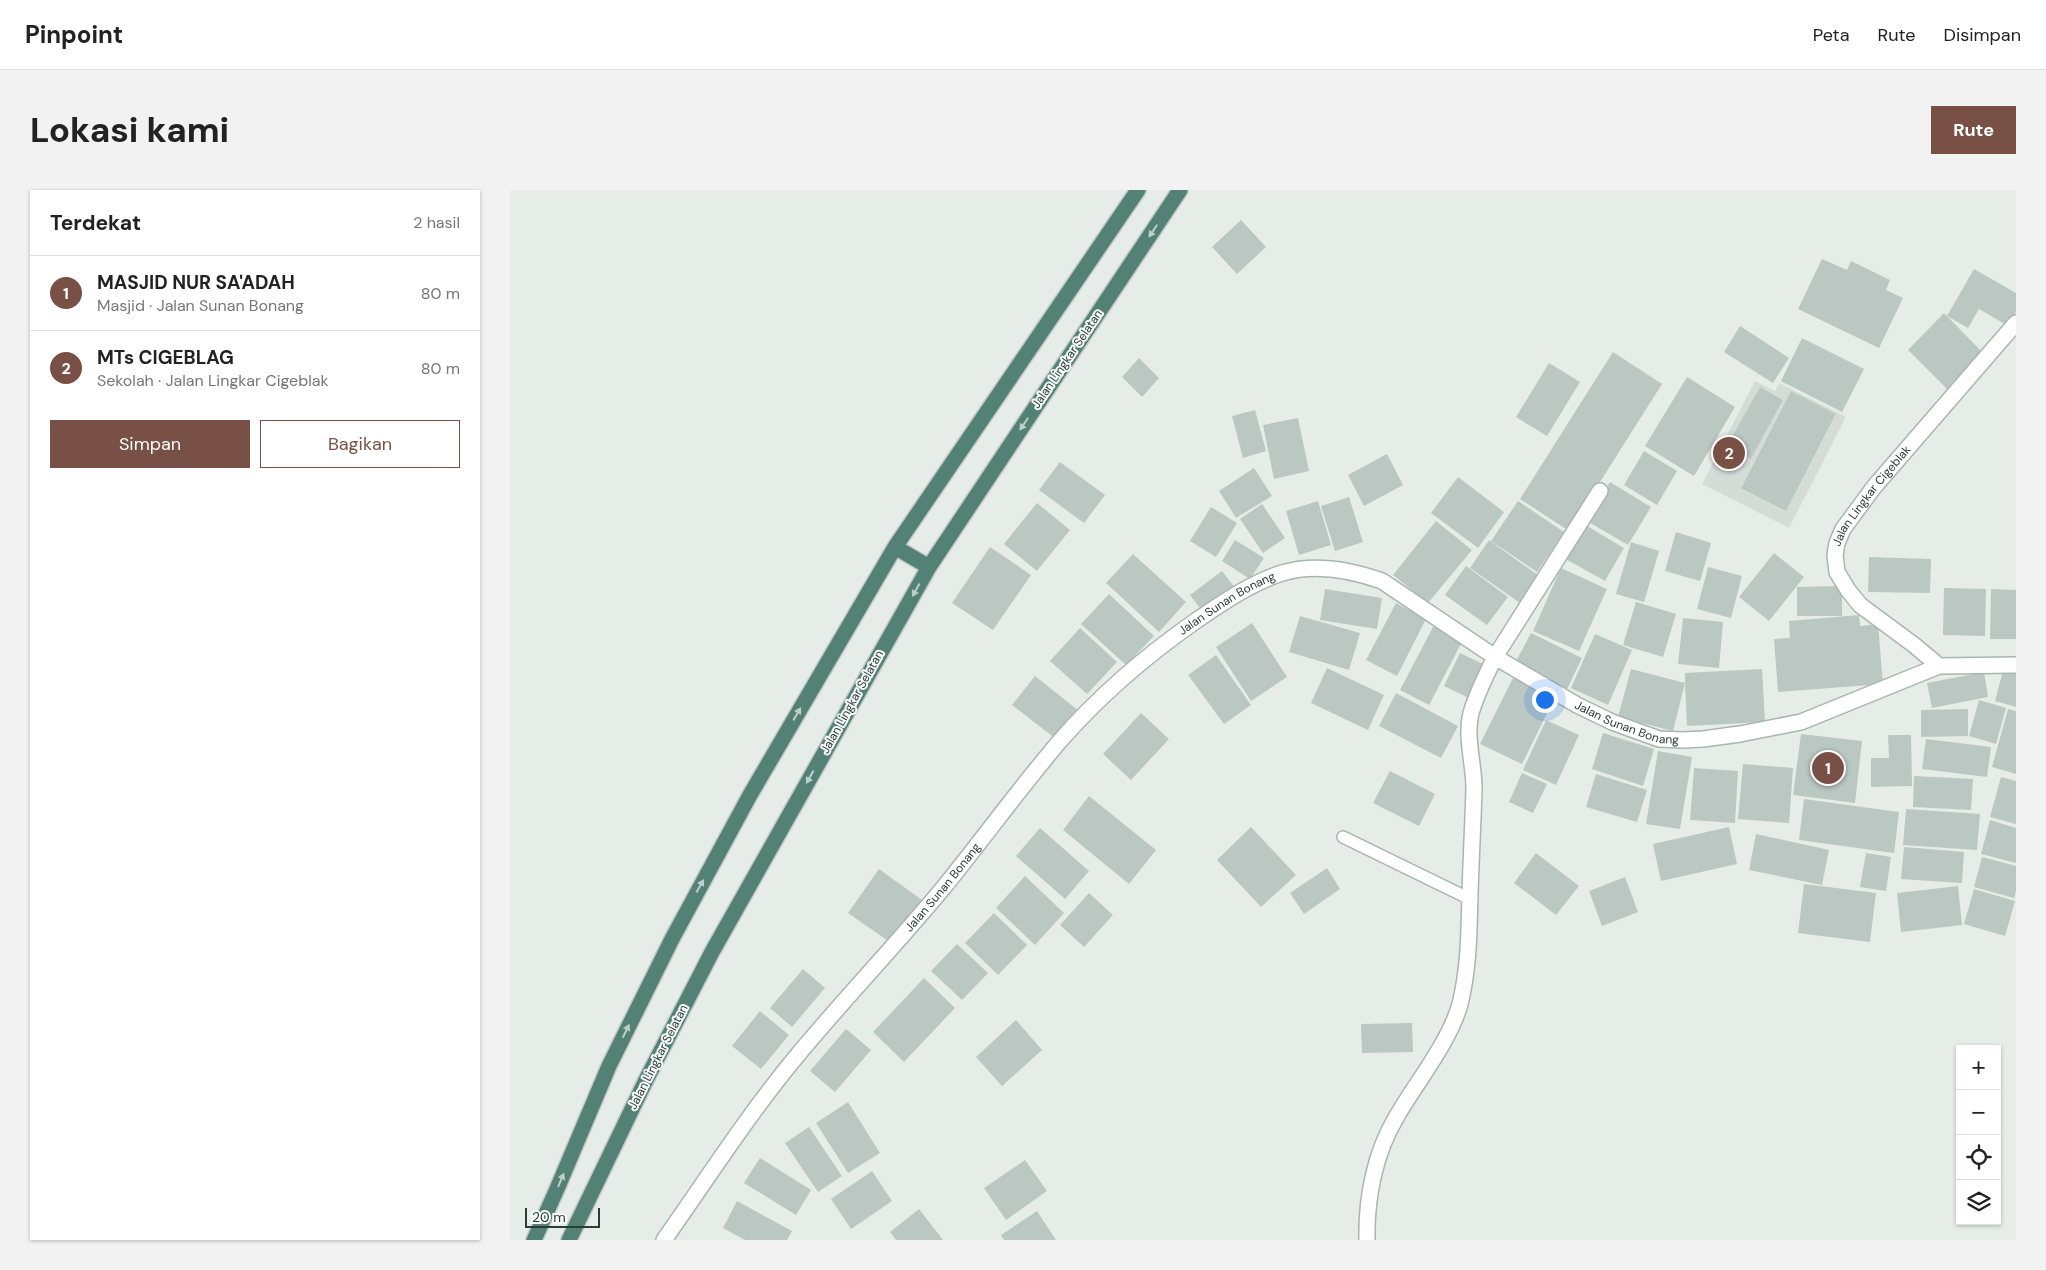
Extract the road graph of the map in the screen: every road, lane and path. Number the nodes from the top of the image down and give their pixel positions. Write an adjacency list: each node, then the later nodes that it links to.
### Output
1 (1138, 190): 5 (highway)
2 (1180, 190): 6 (highway, Jalan Lingkar Selatan, one-way to 6)
3 (2016, 323): 9 (street, Jalan Lingkar Cigeblak)
4 (1600, 491): 7 (street)
5 (895, 547): 6 (highway); 12 (highway, one-way to 5)
6 (928, 567): 13 (highway, Jalan Lingkar Selatan, one-way to 13)
7 (1495, 657): 9 (street, Jalan Sunan Bonang); 11 (street); 14 (street, Jalan Sunan Bonang)
8 (2016, 665): 9 (street, Jalan Sunan Bonang)
9 (1939, 666)
10 (1343, 837): 11 (lane)
11 (1470, 899): 15 (street)
12 (534, 1240)
13 (569, 1240)
14 (664, 1240)
15 (1367, 1240)

